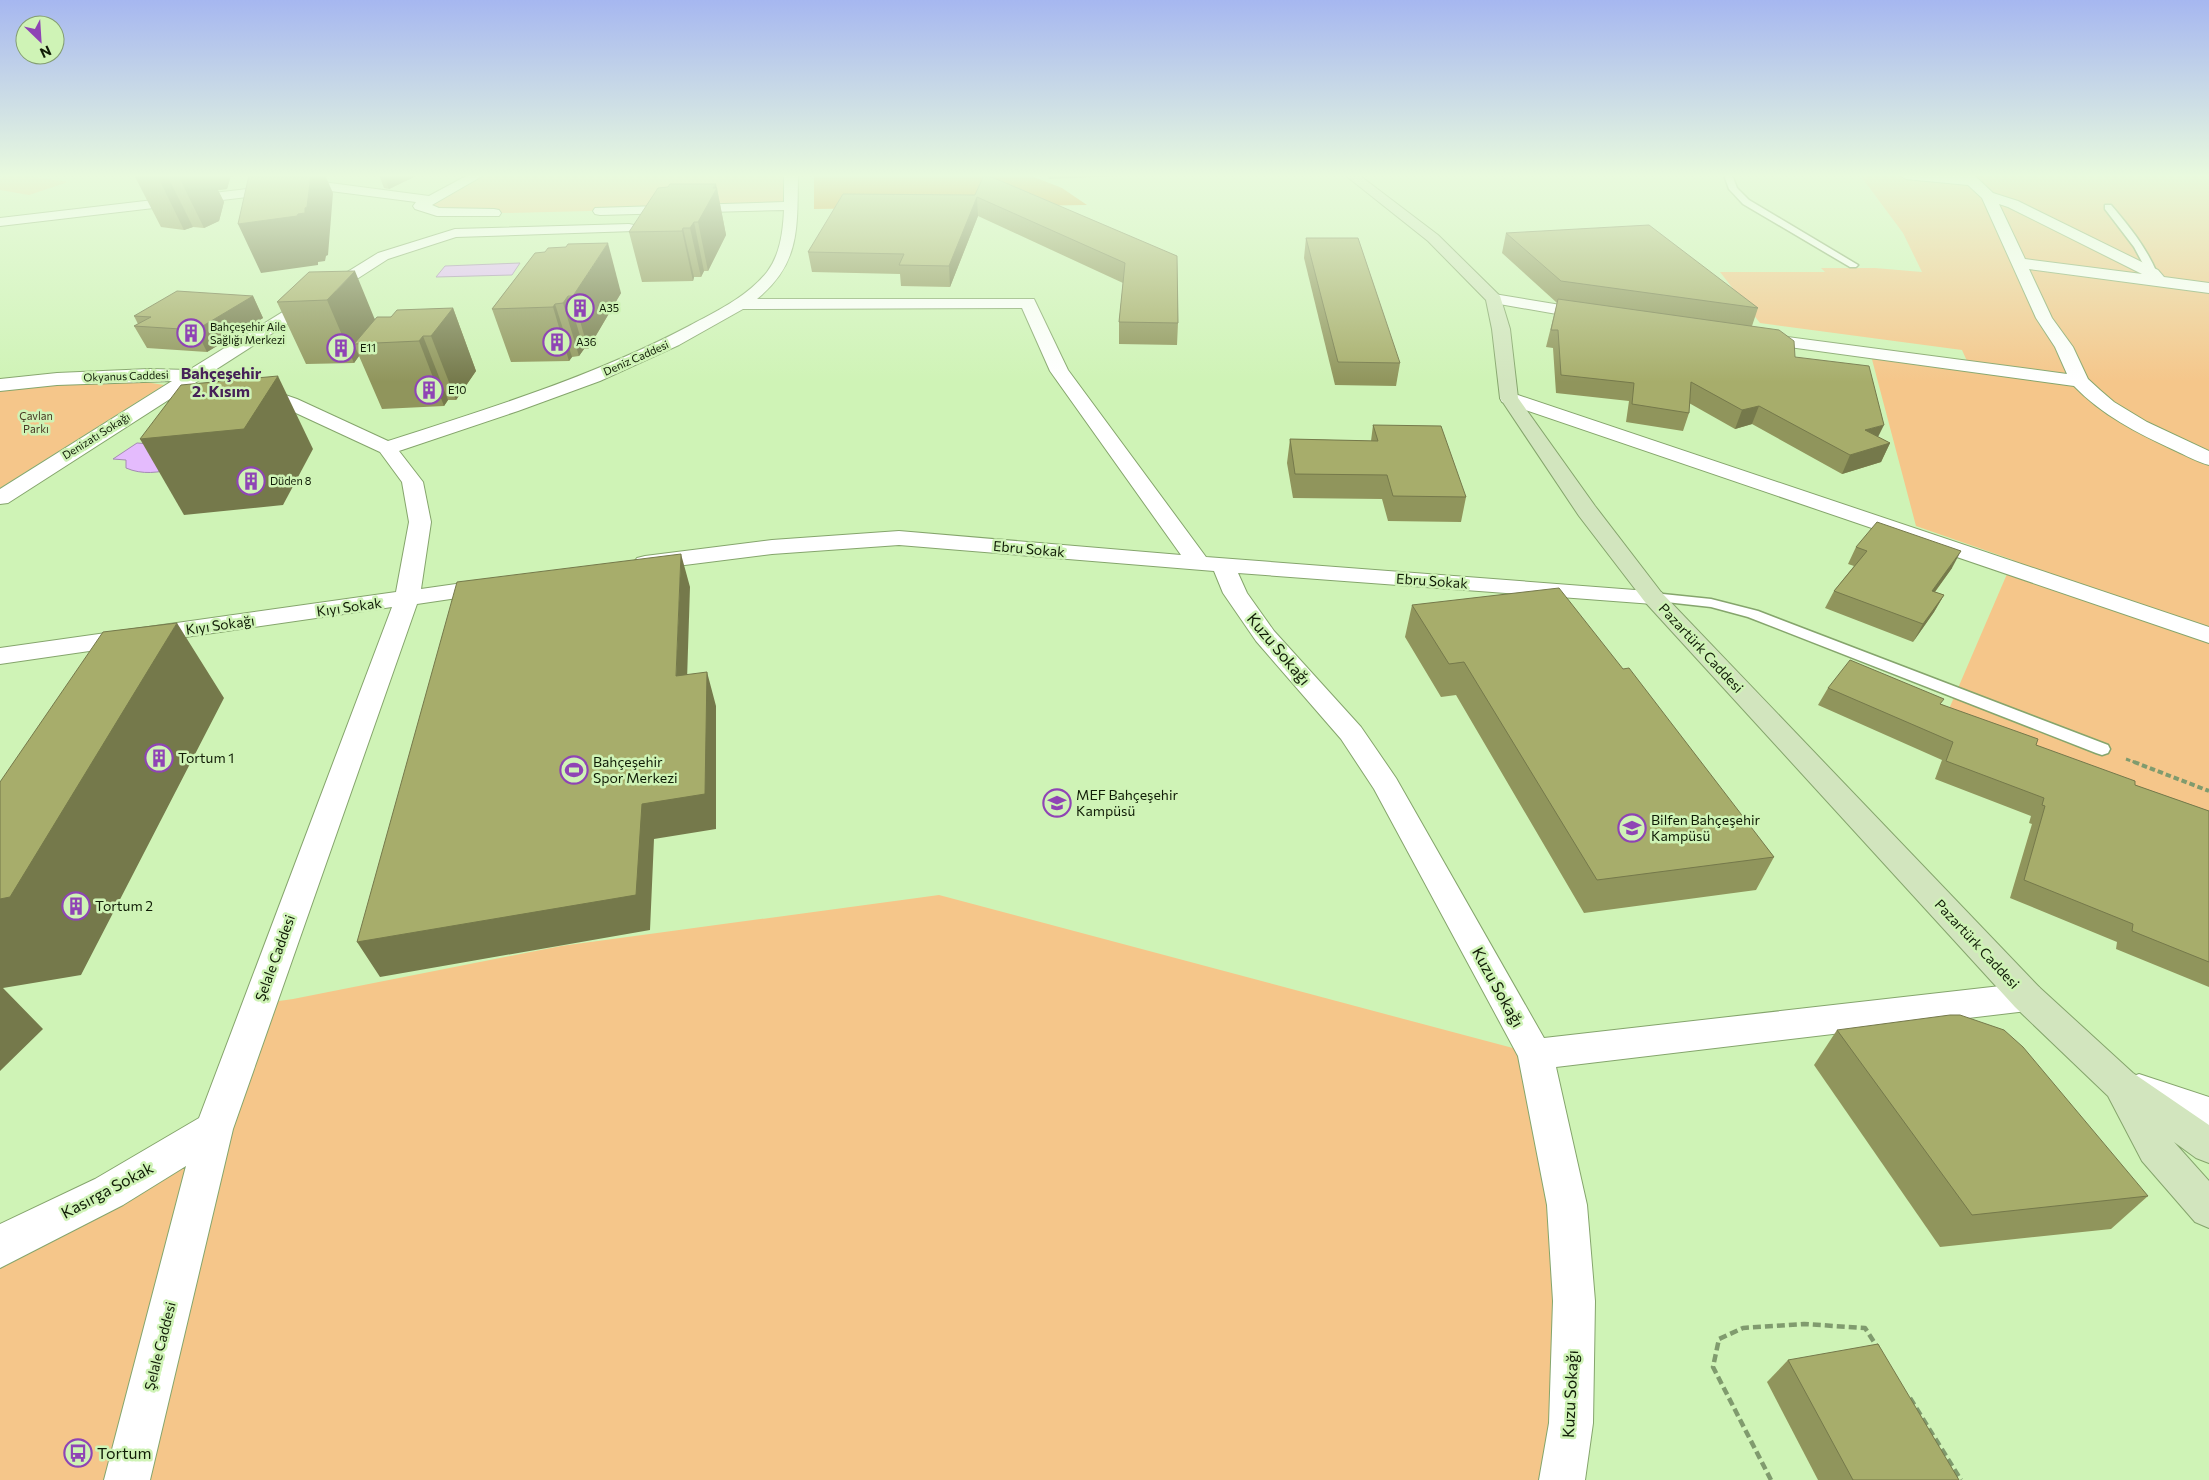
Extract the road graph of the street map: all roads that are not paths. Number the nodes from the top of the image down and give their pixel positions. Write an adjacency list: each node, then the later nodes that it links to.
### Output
1 (417, 244): 16 (street, Denizatı Sokağı)
2 (787, 244): 13 (street, Deniz Caddesi)
3 (1439, 244): 12 (street)
4 (1817, 244): 9 (lane)
5 (2010, 244): 8 (street)
6 (2091, 244): 10 (street)
7 (2137, 244): 10 (lane)
8 (2018, 263): 10 (street); 17 (street)
9 (1853, 265)
10 (2155, 277): 11 (street)
11 (2209, 288)
12 (1494, 300): 14 (street); 19 (street, Pazartürk Caddesi)
13 (740, 304): 20 (street, Deniz Caddesi); 23 (street, Kuzu Sokağı)
14 (1605, 317)
15 (1744, 336): 17 (street)
16 (192, 375): 18 (street, Okyanus Caddesi); 20 (street, Okyanus Caddesi); 22 (street, Denizatı Sokağı)
17 (2080, 381): 21 (street)
18 (0, 385)
19 (1509, 398): 26 (street, Pazartürk Caddesi); 29 (street)
20 (388, 448): 27 (street, Şelale Caddesi)
21 (2209, 459)
22 (0, 498)
23 (1211, 564): 24 (street, Ebru Sokak); 26 (street, Ebru Sokak); 33 (street, Kuzu Sokağı)
24 (624, 566)
25 (515, 583): 27 (street)
26 (1653, 597): 31 (lane); 32 (street, Pazartürk Caddesi)
27 (407, 599): 28 (street, Kıyı Sokak); 36 (street, Şelale Caddesi)
28 (292, 615): 30 (street, Kıyı Sokağı)
29 (2209, 635)
30 (0, 656)
31 (2102, 749)
32 (2027, 997): 33 (street); 34 (street, Pazartürk Caddesi)
33 (1535, 1054): 41 (street, Kuzu Sokağı)
34 (2120, 1084): 35 (street); 37 (street, Pazartürk Caddesi); 38 (street, Pazartürk Caddesi)
35 (2209, 1112)
36 (214, 1130): 39 (street, Kasırga Sokak); 40 (street, Şelale Caddesi)
37 (2209, 1146)
38 (2209, 1209)
39 (0, 1248)
40 (127, 1480)
41 (1562, 1480)

